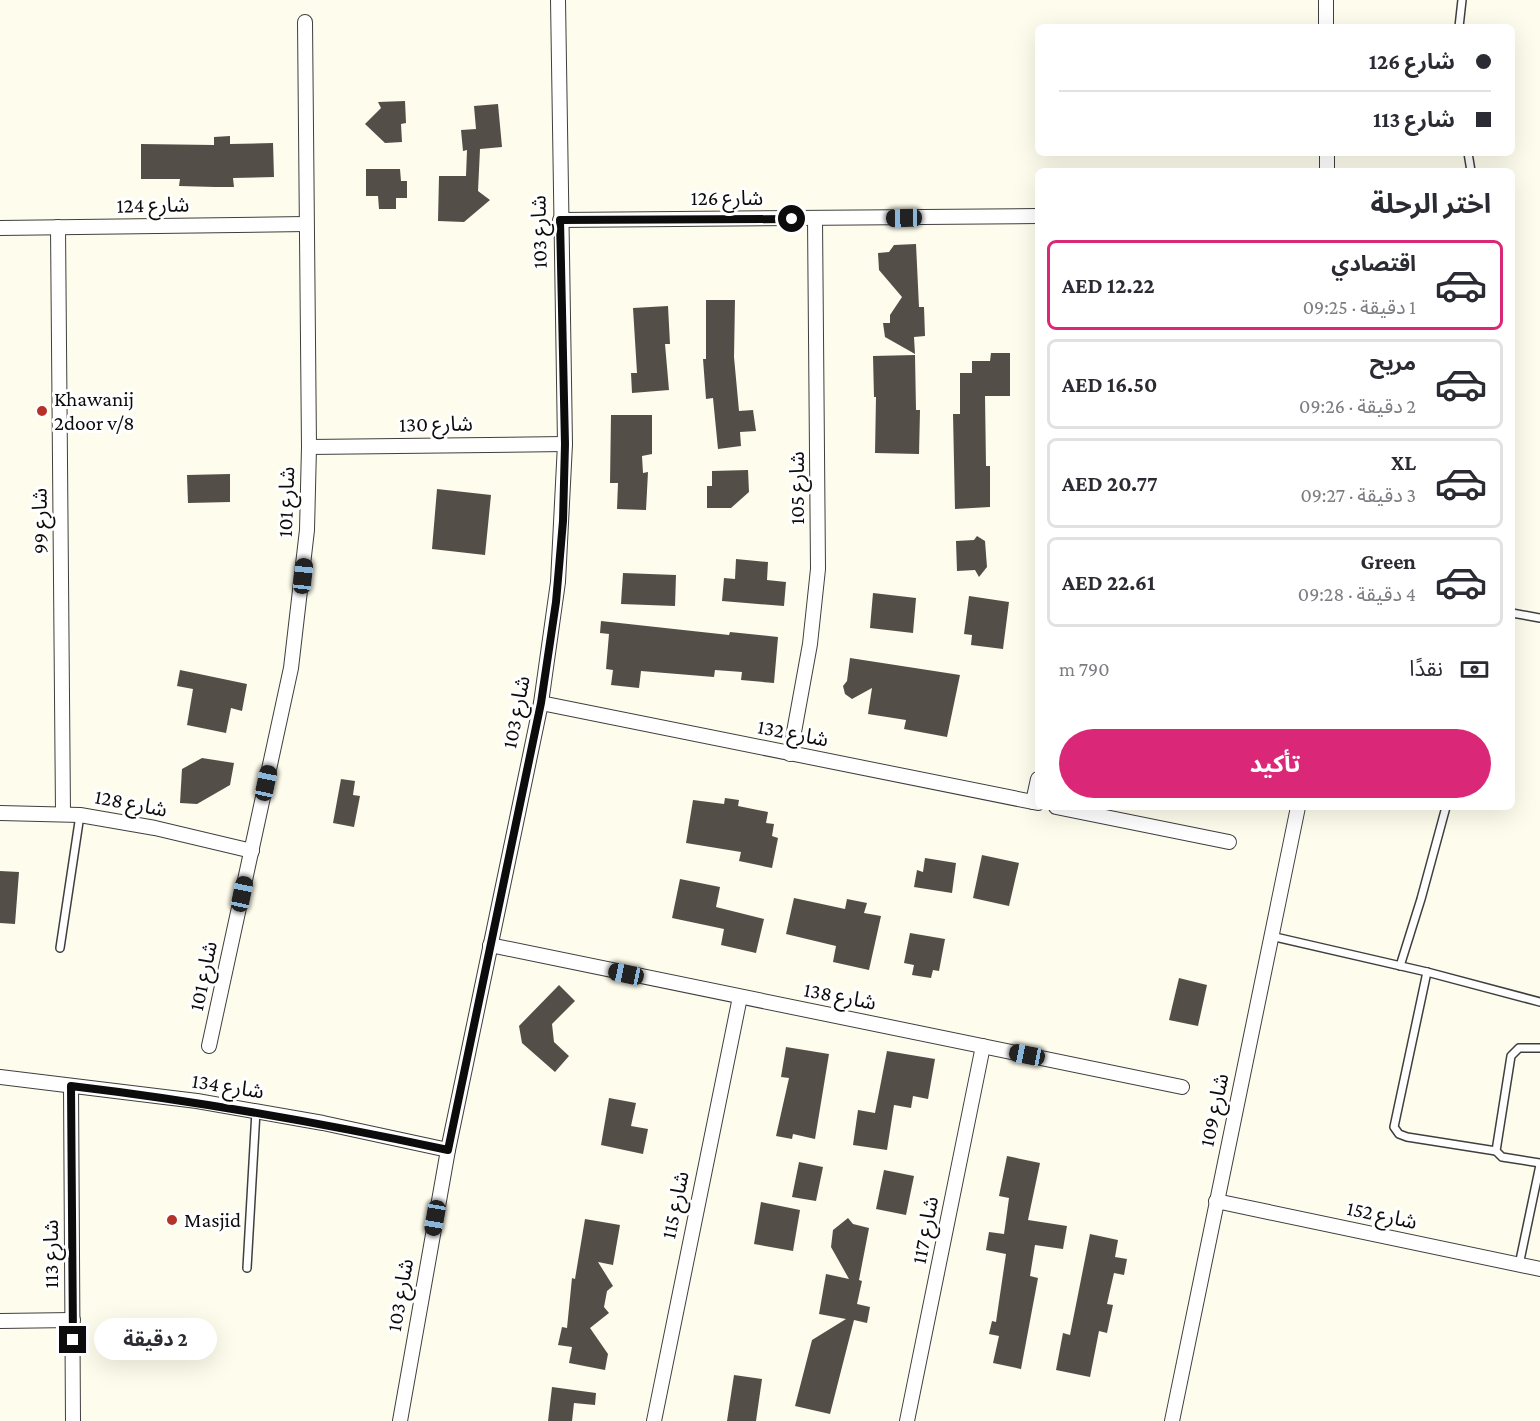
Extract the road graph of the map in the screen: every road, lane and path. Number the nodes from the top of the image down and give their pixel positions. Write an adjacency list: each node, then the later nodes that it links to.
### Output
1 (558, 0): 9 (street, شارع 103)
2 (1326, 0): 5 (street)
3 (1462, 0): 6 (lane)
4 (304, 22): 10 (street, شارع 101)
5 (1326, 24)
6 (1459, 24)
7 (1035, 216): 8 (street, شارع 126)
8 (815, 219): 9 (street, شارع 126); 18 (street, شارع 105)
9 (560, 220): 13 (street, شارع 103)
10 (306, 224): 11 (street, شارع 124); 14 (street, شارع 101)
11 (58, 227): 12 (street, شارع 124); 24 (street, شارع 99)
12 (0, 228)
13 (565, 444): 14 (street, شارع 130); 17 (street, شارع 103)
14 (309, 447): 27 (street, شارع 101)
15 (1515, 614): 16 (lane)
16 (1540, 618)
17 (541, 703): 18 (street, شارع 132); 29 (street, شارع 103)
18 (789, 754): 19 (street, شارع 132)
19 (1035, 803)
20 (1071, 810): 26 (street)
21 (1297, 810): 28 (street, شارع 109)
22 (1445, 810): 31 (lane)
23 (0, 813): 24 (street, شارع 128)
24 (63, 813): 25 (street, شارع 128)
25 (80, 815): 27 (street, شارع 128); 30 (lane)
26 (1229, 842)
27 (252, 850): 35 (street, شارع 101)
28 (1272, 936): 31 (lane); 45 (street, شارع 109)
29 (490, 945): 33 (street, شارع 138); 42 (street, شارع 103)
30 (60, 948)
31 (1400, 966): 32 (lane)
32 (1427, 972): 34 (lane); 43 (lane)
33 (740, 997): 36 (street, شارع 138); 53 (street, شارع 115)
34 (1540, 1002)
35 (209, 1046)
36 (983, 1046): 40 (street, شارع 138); 54 (street, شارع 117)
37 (1540, 1048): 43 (lane)
38 (0, 1077): 39 (street, شارع 134)
39 (71, 1086): 41 (street, شارع 134); 49 (street, شارع 113)
40 (1182, 1087)
41 (256, 1111): 42 (street, شارع 134); 47 (lane)
42 (448, 1150): 52 (street, شارع 103)
43 (1496, 1151): 44 (lane)
44 (1540, 1164): 46 (lane)
45 (1216, 1201): 46 (street, شارع 152); 55 (street, شارع 109)
46 (1519, 1265): 48 (street, شارع 152)
47 (247, 1268)
48 (1540, 1269)
49 (73, 1320): 50 (street); 51 (street, شارع 113)
50 (0, 1321)
51 (74, 1421)
52 (400, 1421)
53 (654, 1421)
54 (907, 1421)
55 (1172, 1421)

